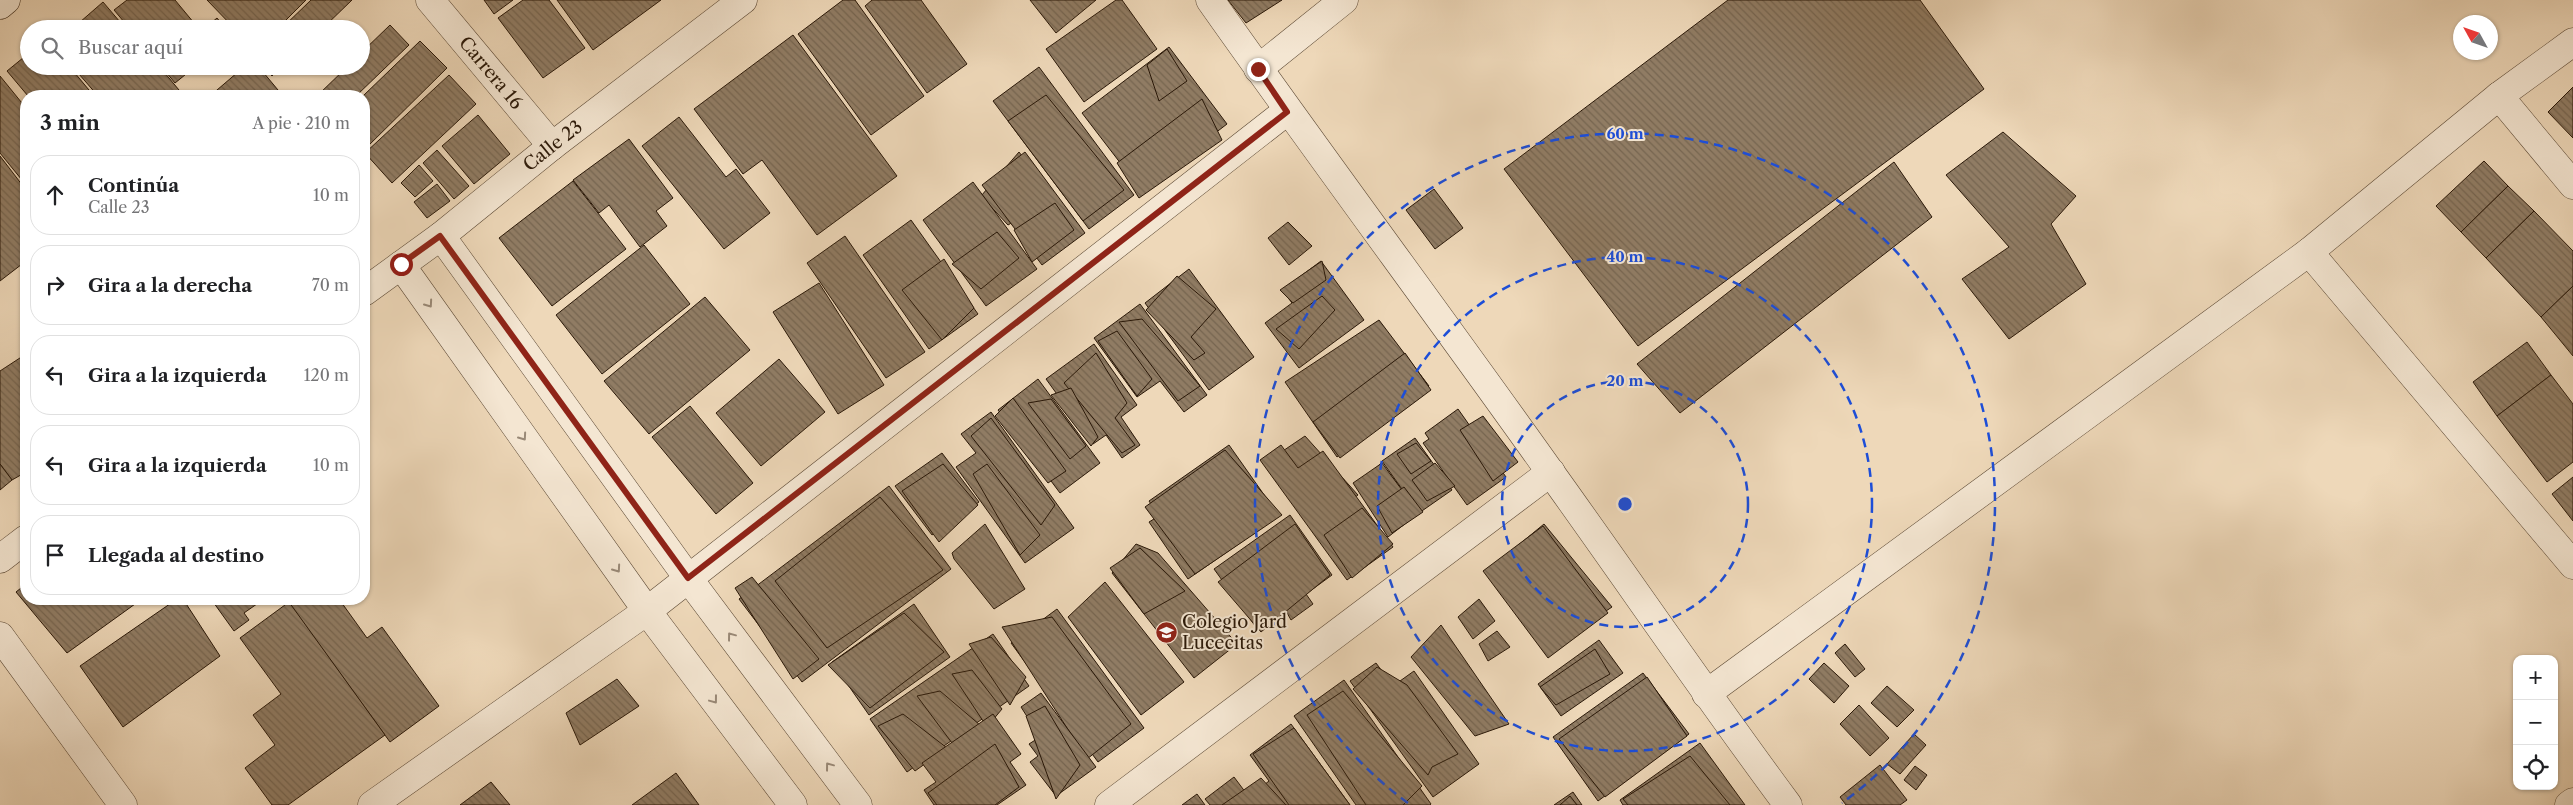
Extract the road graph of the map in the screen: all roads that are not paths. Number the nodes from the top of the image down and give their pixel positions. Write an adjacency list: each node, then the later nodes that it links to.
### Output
1 (6, 0): 6 (street)
2 (430, 0): 11 (street, Carrera 16)
3 (743, 0): 11 (street, Calle 23)
4 (1210, 0): 8 (street)
5 (1344, 0): 8 (street)
6 (0, 4)
7 (2573, 42): 9 (street)
8 (1258, 69): 10 (street)
9 (2499, 96): 12 (street); 14 (street)
10 (1287, 112): 17 (street); 21 (street)
11 (552, 146): 13 (street, Calle 23)
12 (2573, 185)
13 (440, 236): 15 (street, Calle 23); 21 (street)
14 (2309, 252): 20 (street); 24 (street)
15 (401, 264): 16 (street, Calle 23); 22 (street, one-way to 22)
16 (370, 287)
17 (1551, 472): 24 (street); 30 (street)
18 (20, 543): 19 (street)
19 (0, 558)
20 (2573, 566)
21 (688, 578): 22 (street); 29 (street, one-way to 21)
22 (647, 611): 27 (street); 28 (street, one-way to 28)
23 (0, 636): 26 (street)
24 (1706, 694): 31 (street)
25 (2573, 802): 32 (street)
26 (124, 805)
27 (372, 805)
28 (793, 805)
29 (858, 805)
30 (1108, 805)
31 (1788, 805)
32 (2569, 805)

